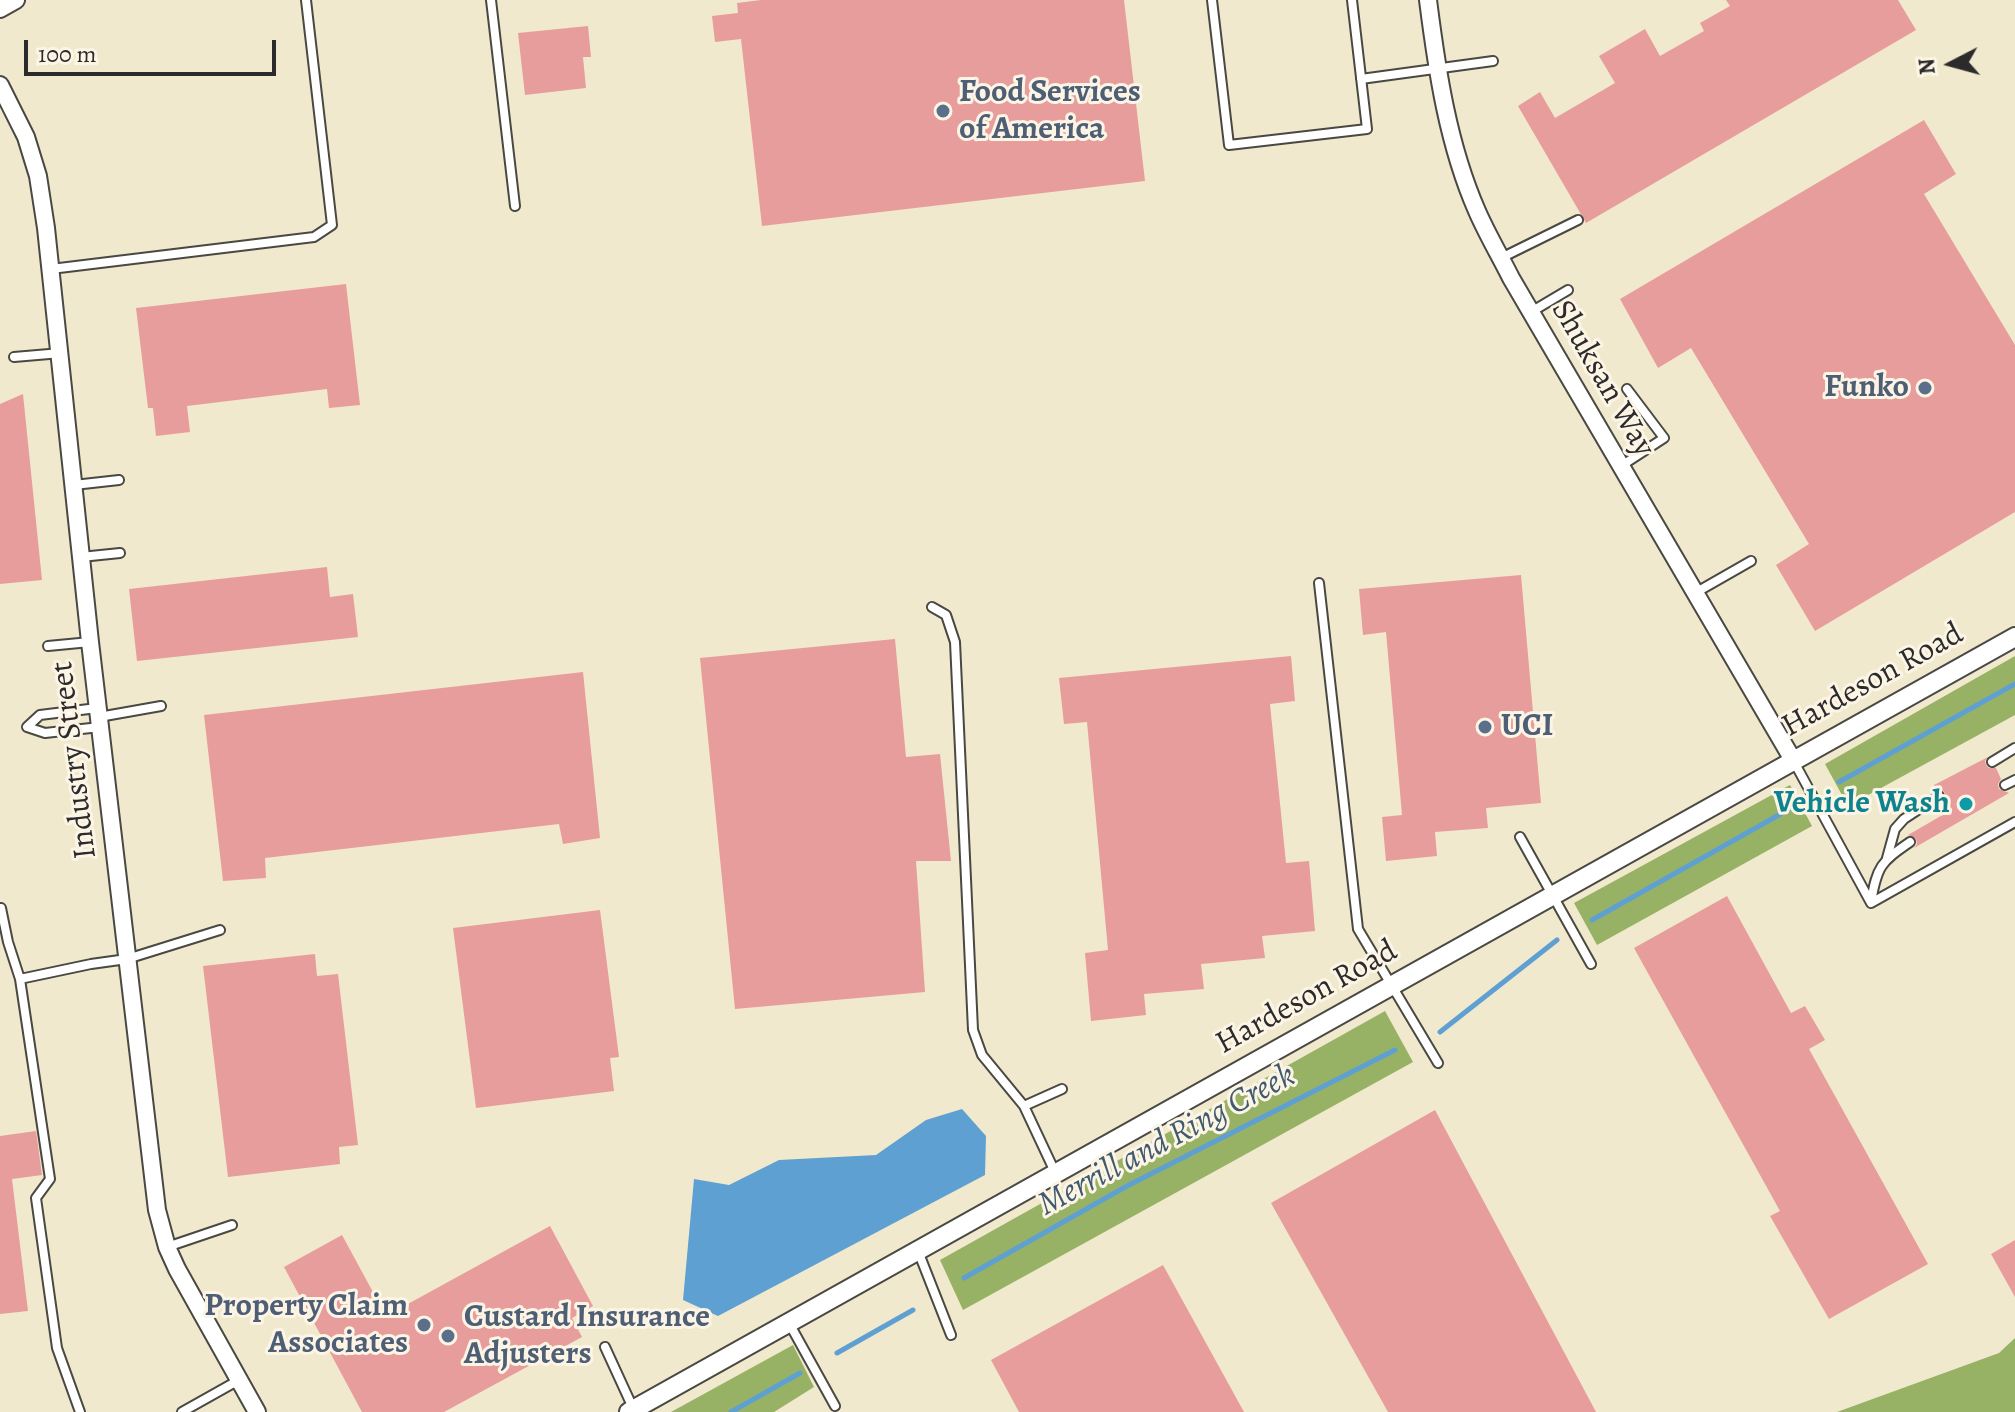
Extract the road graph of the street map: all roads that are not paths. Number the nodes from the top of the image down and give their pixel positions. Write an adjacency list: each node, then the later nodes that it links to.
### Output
1 (16, 0): 7 (street)
2 (306, 0): 15 (lane)
3 (491, 0): 12 (lane)
4 (1212, 0): 10 (lane)
5 (1352, 0): 10 (lane)
6 (1428, 0): 9 (street, Shuksan Way)
7 (0, 9)
8 (1493, 61): 9 (lane)
9 (1437, 70): 10 (lane); 14 (street, Shuksan Way)
10 (1361, 79)
11 (0, 85): 15 (street, Industry Street)
12 (515, 206)
13 (1578, 220): 14 (lane)
14 (1501, 258): 17 (street, Shuksan Way)
15 (51, 269): 18 (street, Industry Street)
16 (1568, 290): 17 (lane)
17 (1531, 312): 21 (street, Shuksan Way)
18 (61, 353): 19 (lane); 23 (street, Industry Street)
19 (14, 357)
20 (1627, 389): 21 (lane)
21 (1621, 466): 28 (street, Shuksan Way)
22 (119, 480): 23 (lane)
23 (74, 485): 25 (street, Industry Street)
24 (120, 553): 25 (lane)
25 (81, 557): 31 (street, Industry Street)
26 (1751, 561): 28 (lane)
27 (1319, 583): 52 (lane)
28 (1695, 593): 36 (street, Shuksan Way)
29 (932, 607): 55 (lane)
30 (2015, 637): 36 (street, Hardeson Road)
31 (90, 642): 32 (lane); 34 (street, Industry Street)
32 (48, 646)
33 (161, 706): 34 (lane)
34 (99, 717): 34 (lane); 49 (street, Industry Street)
35 (2015, 748): 37 (lane)
36 (1793, 760): 45 (street, Hardeson Road); 46 (lane)
37 (1992, 762)
38 (2015, 780): 39 (lane)
39 (2005, 785)
40 (1939, 796): 44 (lane)
41 (2015, 822): 46 (lane)
42 (1520, 837): 45 (lane)
43 (1910, 842): 44 (lane)
44 (1887, 858): 46 (lane)
45 (1553, 895): 50 (lane); 52 (street, Hardeson Road)
46 (1871, 903)
47 (1, 908): 51 (lane)
48 (220, 930): 49 (lane)
49 (127, 959): 51 (lane); 58 (street, Industry Street)
50 (1591, 964)
51 (20, 979): 66 (lane)
52 (1390, 985): 53 (lane); 56 (street, Hardeson Road)
53 (1438, 1063)
54 (1062, 1089): 55 (lane)
55 (1024, 1106): 56 (lane)
56 (1055, 1173): 59 (street, Hardeson Road)
57 (232, 1225): 58 (lane)
58 (167, 1247): 63 (street, Industry Street)
59 (917, 1250): 60 (street, Hardeson Road); 61 (lane)
60 (789, 1322): 64 (lane); 65 (street, Hardeson Road)
61 (951, 1335)
62 (605, 1347): 65 (lane)
63 (239, 1380): 67 (lane); 68 (street, Industry Street)
64 (835, 1406)
65 (633, 1411)
66 (80, 1412)
67 (182, 1412)
68 (257, 1412)

